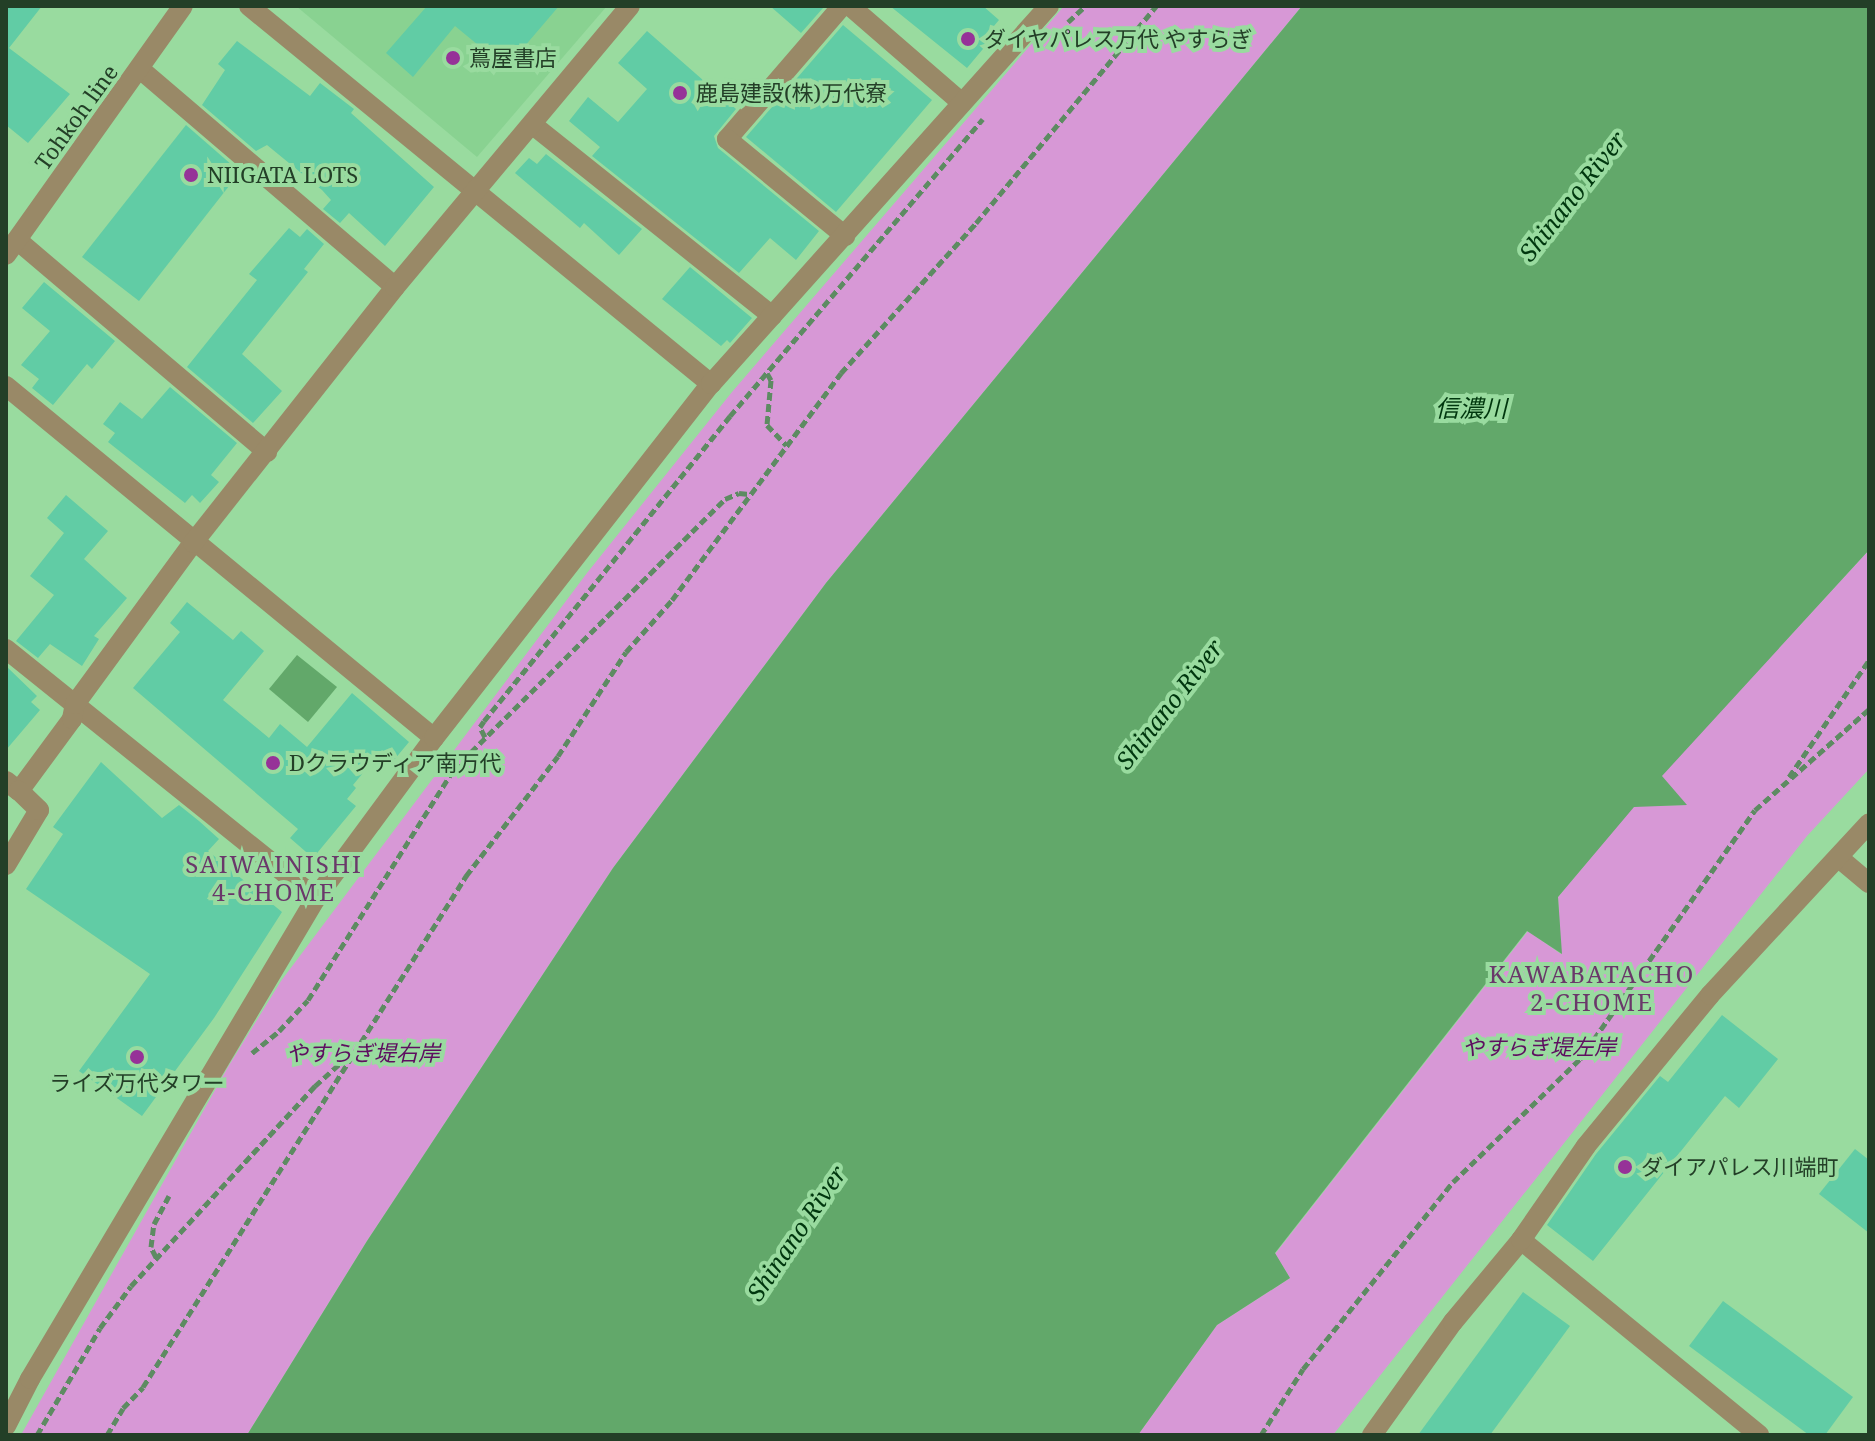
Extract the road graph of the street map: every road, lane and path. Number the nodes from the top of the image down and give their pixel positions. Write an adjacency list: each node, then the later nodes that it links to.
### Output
1 (183, 6): 10 (street, Tohkoh line)
2 (249, 6): 14 (street)
3 (630, 6): 13 (street)
4 (842, 6): 15 (street)
5 (850, 6): 11 (street)
6 (1085, 6): 9 (path)
7 (1156, 6): 22 (path)
8 (1037, 10): 11 (street)
9 (1059, 31)
10 (140, 69): 16 (street, Tohkoh line); 17 (street)
11 (962, 103): 15 (street)
12 (990, 111): 19 (path)
13 (533, 125): 14 (street); 18 (street)
14 (474, 192): 17 (street); 20 (street)
15 (845, 236): 18 (street)
16 (11, 248): 23 (street)
17 (395, 287): 23 (street)
18 (772, 316): 20 (street)
19 (767, 373): 22 (path); 30 (path)
20 (711, 384): 31 (street)
21 (6, 386): 25 (street)
22 (786, 445): 24 (path)
23 (267, 452): 25 (street)
24 (750, 494): 30 (path); 40 (path)
25 (193, 543): 28 (street); 31 (street)
26 (6, 649): 28 (street)
27 (1869, 660): 33 (path)
28 (75, 704): 34 (street); 39 (street)
29 (1869, 709): 33 (path)
30 (485, 737): 32 (path)
31 (431, 743): 32 (path); 39 (street)
32 (454, 769): 41 (path)
33 (1784, 784): 49 (path)
34 (12, 786): 37 (street)
35 (1869, 823): 36 (street)
36 (1839, 858): 38 (street); 43 (street)
37 (6, 865)
38 (1869, 883)
39 (316, 898): 45 (street)
40 (351, 1053): 44 (path); 48 (path)
41 (245, 1061)
42 (176, 1181): 44 (path)
43 (1521, 1240): 50 (street); 51 (street)
44 (156, 1257): 47 (path)
45 (6, 1427): 46 (street)
46 (20, 1435)
47 (37, 1435)
48 (107, 1435)
49 (1261, 1435)
50 (1372, 1435)
51 (1759, 1435)

